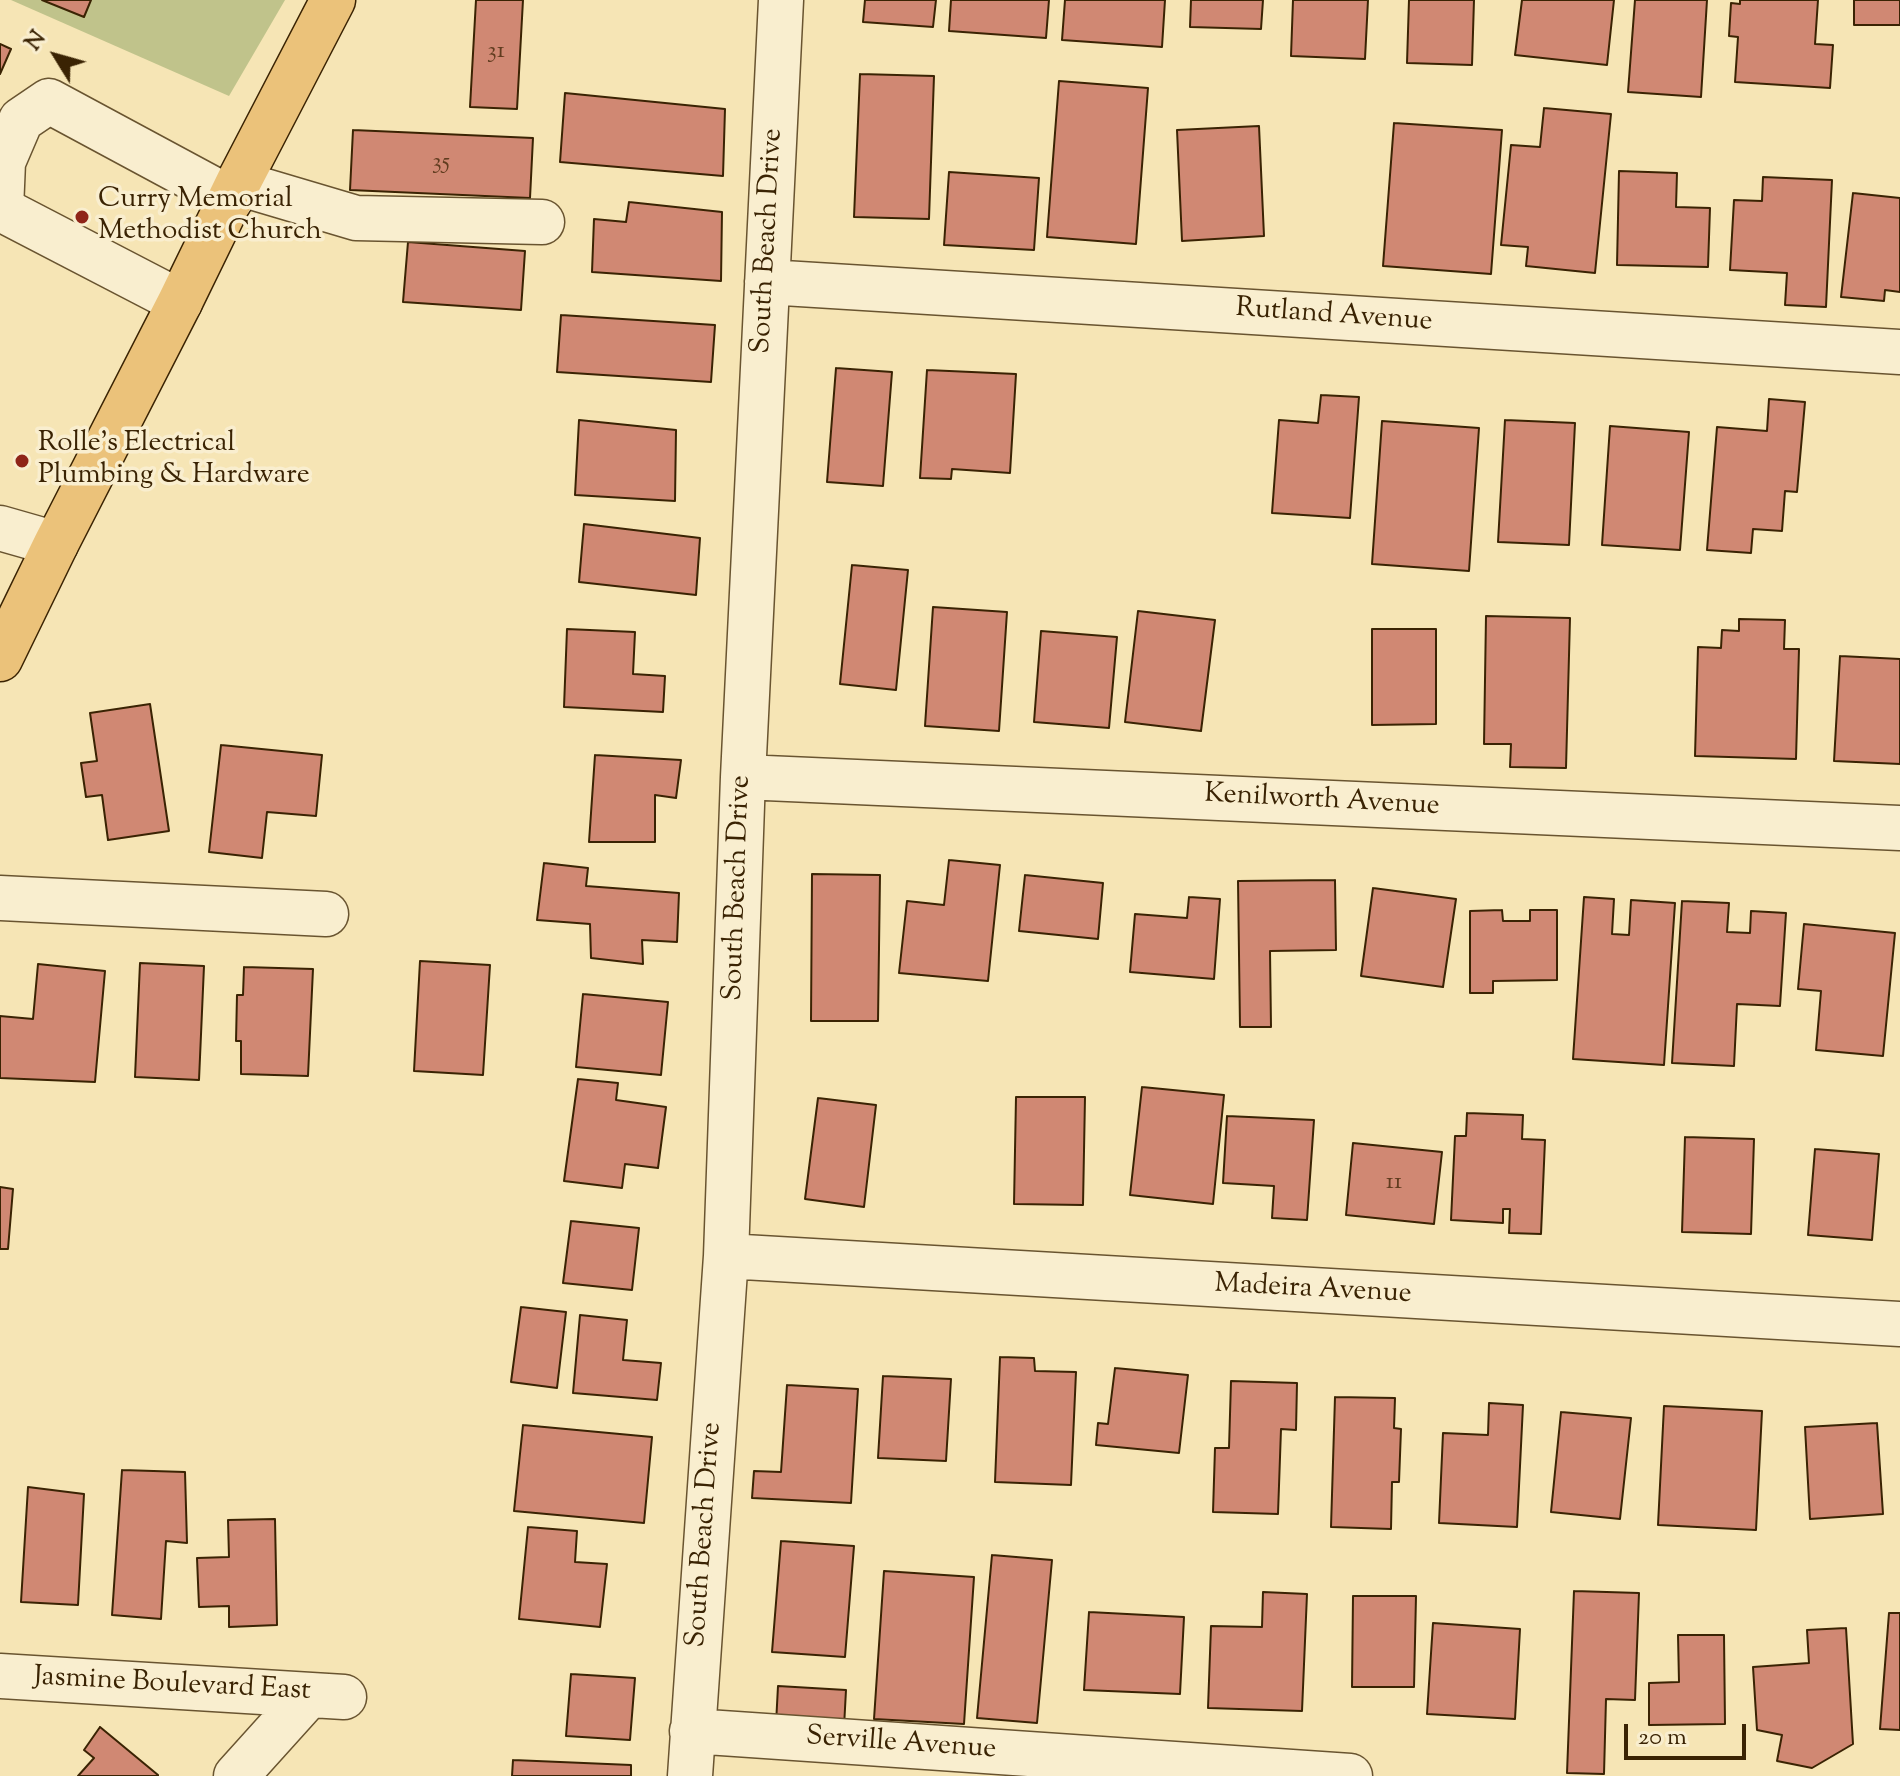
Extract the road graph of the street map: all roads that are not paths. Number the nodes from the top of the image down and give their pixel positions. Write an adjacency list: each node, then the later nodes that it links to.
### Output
1 (781, 0): 5 (street, South Beach Drive)
2 (321, 5): 3 (main road)
3 (234, 191): 4 (street); 6 (main road); 6 (street)
4 (542, 222)
5 (767, 282): 7 (street, Rutland Avenue); 11 (street, South Beach Drive)
6 (180, 302): 9 (main road)
7 (1900, 352)
8 (0, 528): 9 (street)
9 (56, 544): 10 (main road)
10 (0, 659)
11 (743, 777): 12 (street, Kenilworth Avenue); 15 (street, South Beach Drive)
12 (1900, 828)
13 (0, 898): 14 (street)
14 (326, 914)
15 (726, 1256): 16 (street, Madeira Avenue); 18 (street, South Beach Drive)
16 (1900, 1324)
17 (0, 1676): 19 (street, Jasmine Boulevard East)
18 (692, 1731): 20 (street, South Beach Drive); 21 (street, Serville Avenue)
19 (236, 1776)
20 (690, 1776)
21 (1350, 1776)

